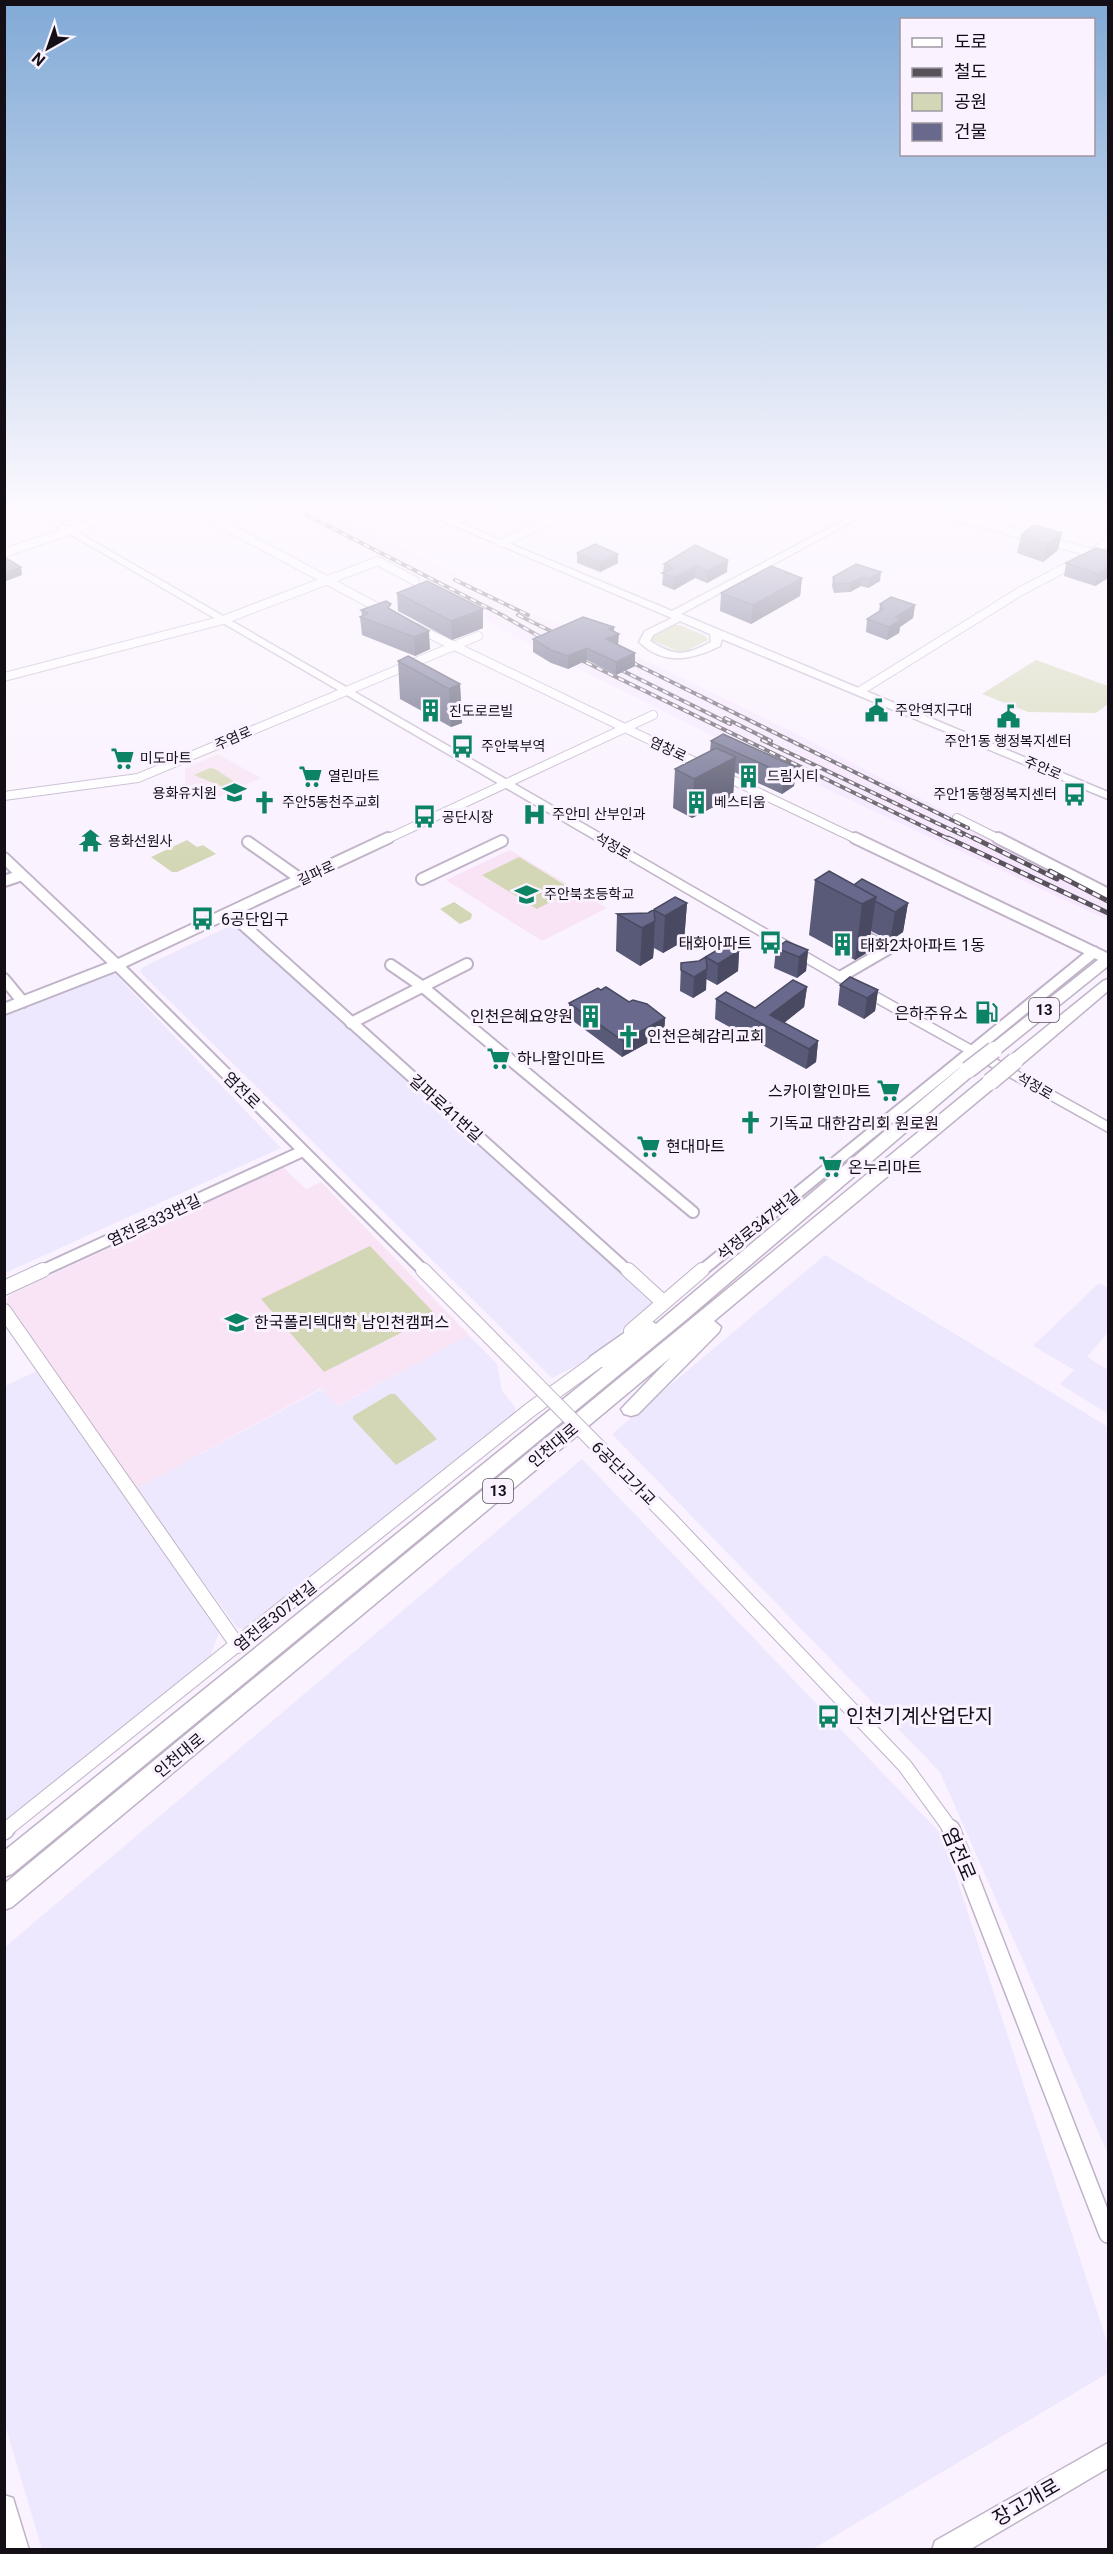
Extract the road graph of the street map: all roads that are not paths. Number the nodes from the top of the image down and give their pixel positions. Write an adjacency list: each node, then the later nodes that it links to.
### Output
1 (203, 625): 10 (street)
2 (232, 625): 11 (main road, 석정로)
3 (411, 625): 9 (street, 염창로)
4 (661, 625): 7 (main road)
5 (698, 625): 7 (main road, 주안로)
6 (966, 625): 12 (street)
7 (714, 632): 12 (main road, 주안로)
8 (478, 636): 9 (street, 주염로)
9 (452, 647): 11 (street, 주염로); 14 (street, 염창로)
10 (4, 677)
11 (345, 691): 15 (main road, 석정로); 16 (street, 주염로)
12 (860, 691): 17 (main road, 주안로)
13 (653, 715): 14 (street, 길파로)
14 (625, 729): 15 (street, 길파로); 29 (street, 염창로)
15 (507, 785): 24 (street, 길파로); 34 (main road, 석정로)
16 (4, 796)
17 (1108, 796)
18 (957, 818): 26 (street)
19 (248, 842): 24 (street)
20 (502, 842): 23 (street)
21 (4, 858): 22 (street, 염전로)
22 (22, 875): 25 (street); 33 (street, 염전로)
23 (422, 879)
24 (302, 880): 27 (street, 길파로)
25 (4, 881)
26 (1108, 894)
27 (230, 913): 33 (street, 길파로); 40 (street, 길파로41번길)
28 (850, 929): 34 (street)
29 (1094, 952): 30 (street, 염창로); 41 (street, 석정로347번길)
30 (1108, 959): 45 (highway, 인천대로 / 13, bridge)
31 (391, 964): 37 (street)
32 (467, 964): 37 (street)
33 (117, 966): 38 (street, 길파로); 43 (street, 염전로)
34 (840, 977): 41 (main road, 석정로)
35 (4, 979): 38 (street)
36 (1108, 984): 46 (highway, 인천대로 / 13, bridge)
37 (423, 987): 40 (street); 44 (street)
38 (23, 1002): 39 (street, 길파로)
39 (4, 1009)
40 (351, 1023): 48 (street, 길파로41번길)
41 (972, 1050): 42 (main road, 석정로); 48 (street, 석정로347번길)
42 (1108, 1128)
43 (303, 1151): 47 (street, 염전로333번길); 50 (street, 염전로)
44 (693, 1212)
45 (767, 1242): 51 (highway); 57 (highway, 인천대로 / 13)
46 (783, 1254): 53 (highway); 58 (highway, 인천대로 / 13)
47 (4, 1288)
48 (663, 1302): 51 (street, 석정로347번길)
49 (4, 1311): 55 (street)
50 (477, 1324): 54 (street, 6공단고가교, bridge)
51 (597, 1362): 52 (street, 석정로347번길)
52 (545, 1398): 55 (street, 염전로307번길)
53 (631, 1409)
54 (670, 1519): 59 (street, 염전로)
55 (238, 1646): 56 (street, 염전로307번길)
56 (4, 1831)
57 (4, 1866)
58 (4, 1899)
59 (1108, 2234)
60 (1108, 2455): 63 (main road, 장고개로)
61 (4, 2507): 62 (main road)
62 (17, 2550)
63 (944, 2550)

